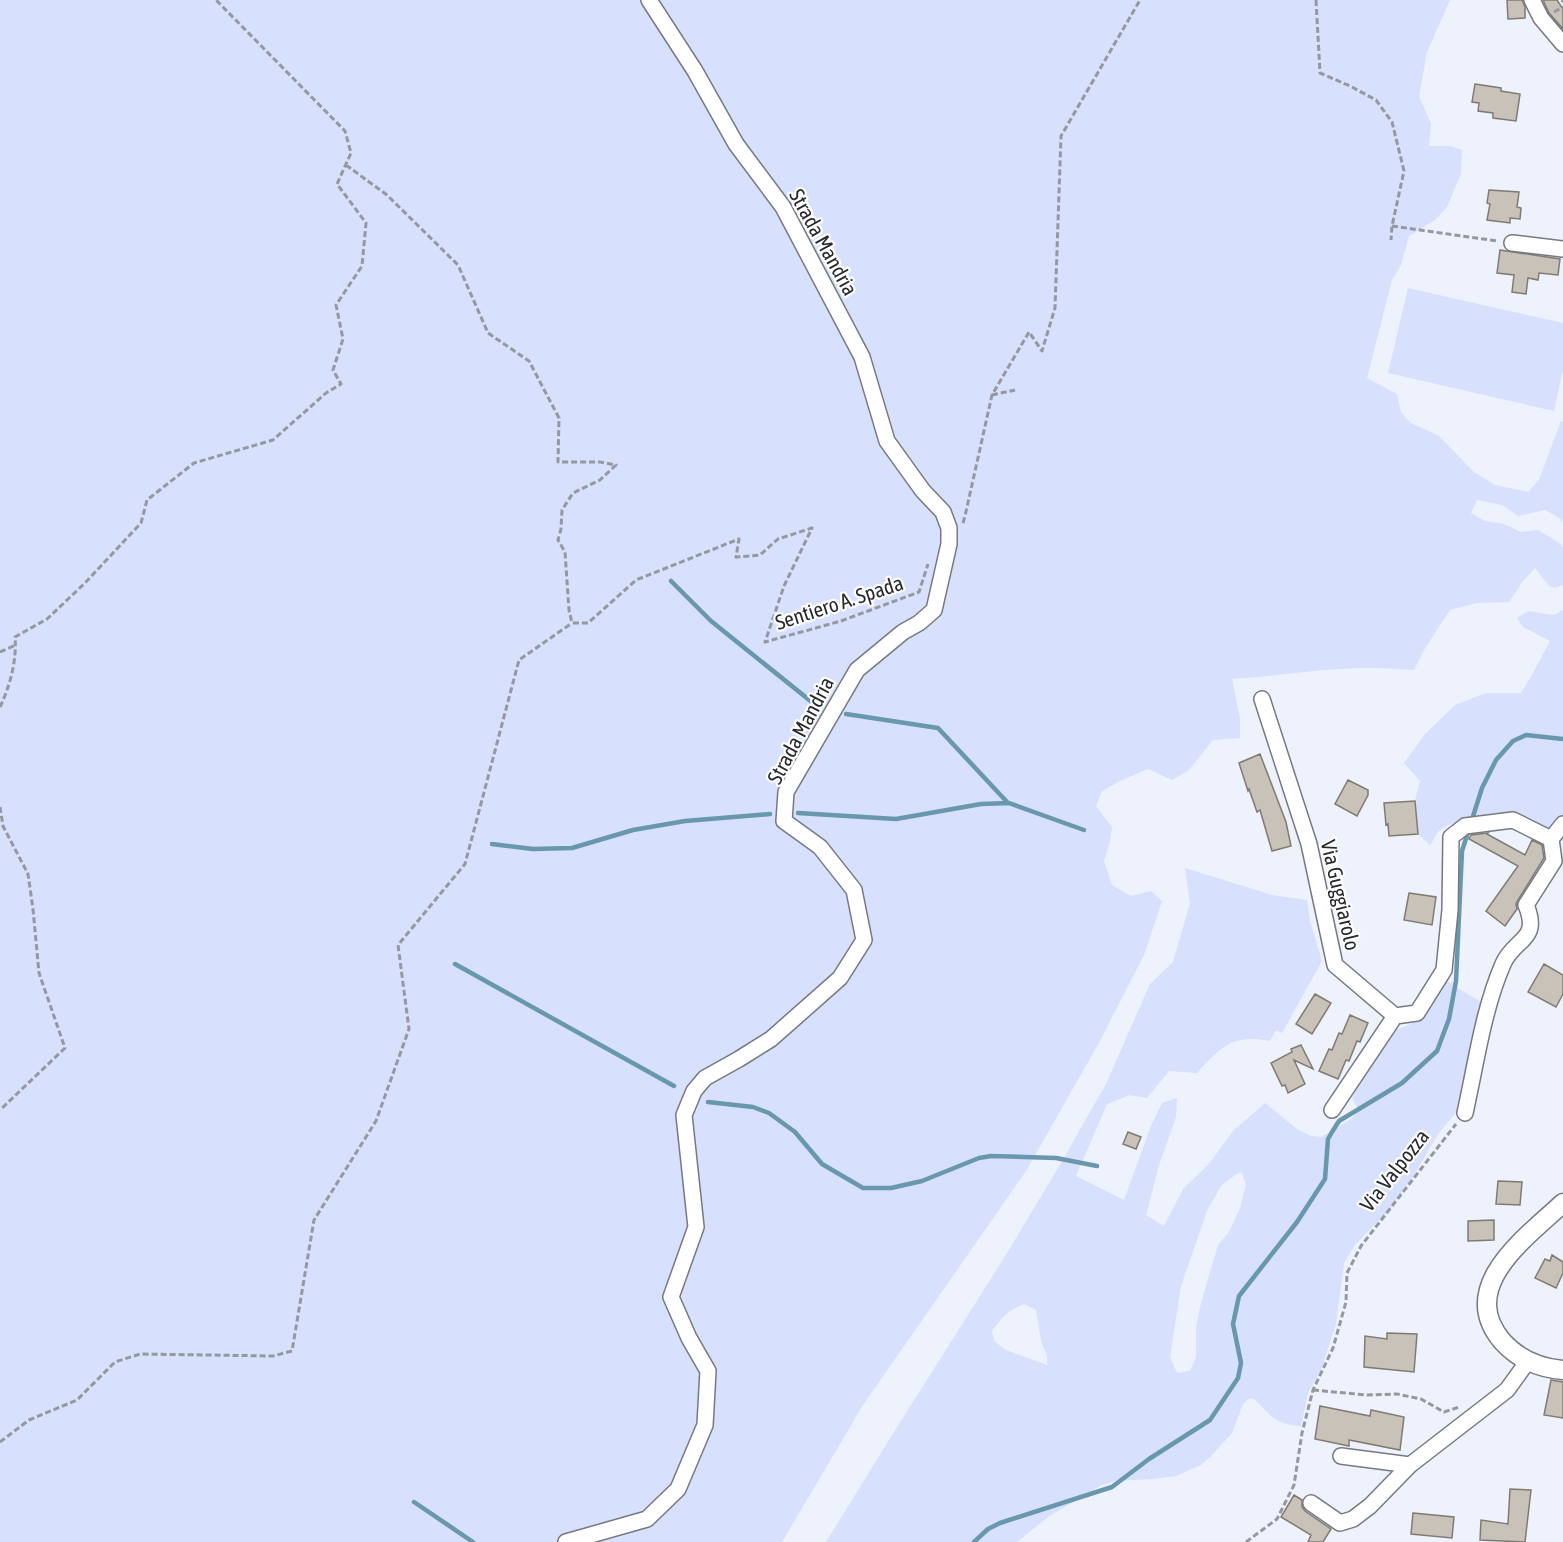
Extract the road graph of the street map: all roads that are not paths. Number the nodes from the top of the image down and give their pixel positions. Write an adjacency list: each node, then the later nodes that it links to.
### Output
1 (649, 0): 18 (street, Strada Mandria)
2 (1532, 0): 3 (street)
3 (1563, 44)
4 (1512, 243): 5 (street)
5 (1563, 249)
6 (1262, 699): 9 (street, Via Guggiarolo)
7 (1563, 824): 8 (street)
8 (1551, 839): 9 (street); 11 (street)
9 (1395, 1016): 10 (street)
10 (1332, 1110)
11 (1465, 1113)
12 (1563, 1203): 13 (main road)
13 (1528, 1361): 14 (main road); 16 (street)
14 (1563, 1370)
15 (1341, 1456): 16 (street)
16 (1410, 1465): 17 (street)
17 (1311, 1503)
18 (566, 1542)

